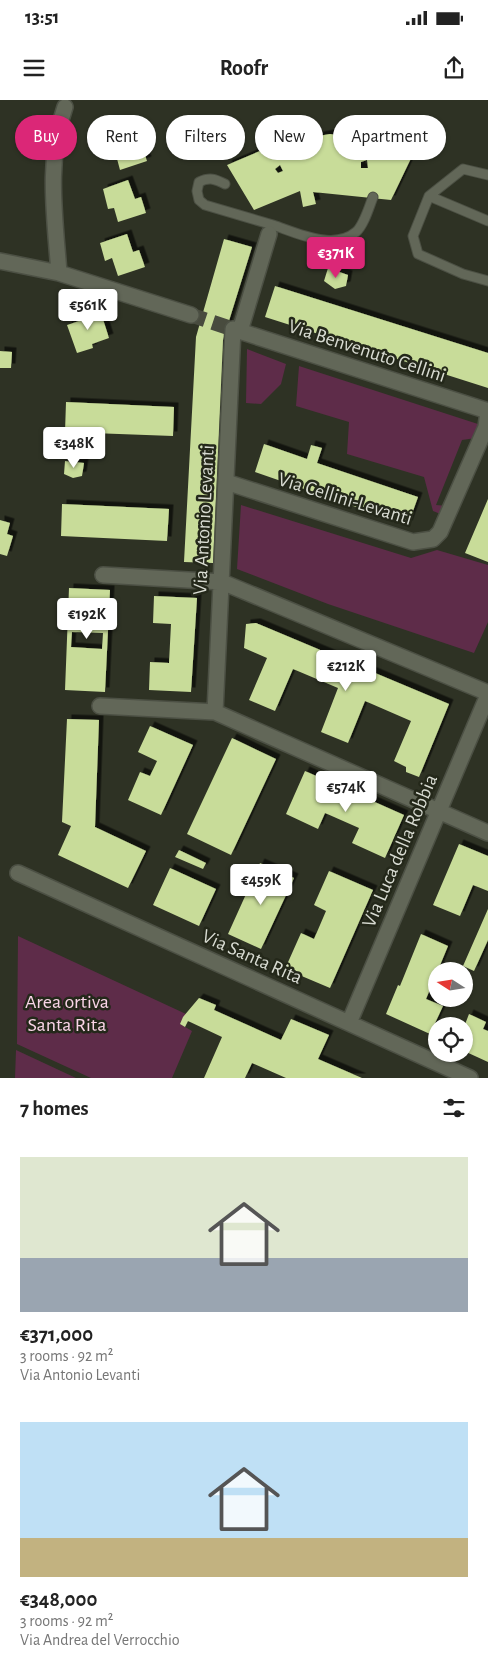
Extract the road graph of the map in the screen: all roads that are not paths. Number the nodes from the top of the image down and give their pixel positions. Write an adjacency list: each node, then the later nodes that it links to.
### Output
1 (65, 107): 9 (street)
2 (488, 175): 4 (lane)
3 (225, 184): 7 (lane)
4 (428, 196): 6 (lane); 10 (lane)
5 (373, 197): 7 (lane)
6 (488, 221)
7 (271, 229): 12 (street, Via Antonio Levanti)
8 (0, 261): 9 (street)
9 (59, 274): 11 (street)
10 (488, 281)
11 (191, 315)
12 (236, 330): 13 (street, Via Benvenuto Cellini); 14 (street, Via Antonio Levanti)
13 (488, 411): 14 (street, Via Cellini-Levanti)
14 (226, 482): 16 (street, Via Antonio Levanti)
15 (103, 575): 16 (street)
16 (222, 582): 17 (street); 19 (street, Via Antonio Levanti)
17 (488, 694): 20 (street, Via Luca della Robbia)
18 (100, 706): 19 (street)
19 (215, 712): 20 (street)
20 (439, 812): 21 (street); 23 (street, Via Luca della Robbia)
21 (488, 834)
22 (18, 873): 23 (street, Via Santa Rita)
23 (349, 1023): 24 (street, Via Santa Rita)
24 (470, 1078)

